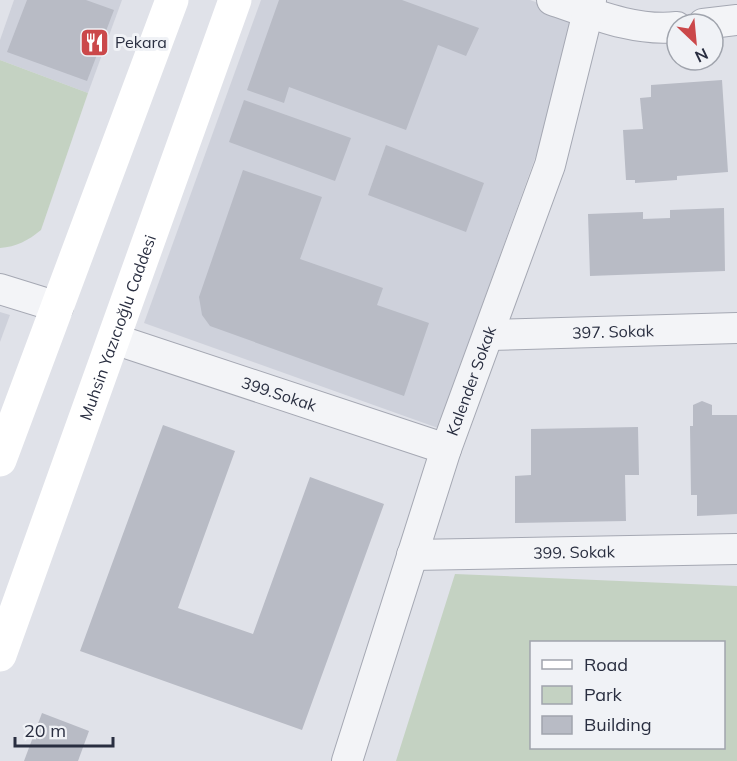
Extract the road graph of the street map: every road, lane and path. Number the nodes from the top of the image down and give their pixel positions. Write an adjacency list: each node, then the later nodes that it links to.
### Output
1 (172, 0): 7 (main road)
2 (235, 0): 10 (main road, Muhsin Yazıcıoğlu Caddesi)
3 (552, 0): 4 (street)
4 (590, 6): 5 (street); 9 (street, Kalender Sokak)
5 (665, 29)
6 (0, 289): 7 (street)
7 (58, 307): 12 (main road)
8 (737, 328): 9 (street, 397. Sokak)
9 (489, 335): 11 (street, Kalender Sokak)
10 (114, 339): 11 (street, 399.Sokak); 15 (main road, Muhsin Yazıcıoğlu Caddesi)
11 (446, 449): 14 (street, Kalender Sokak)
12 (0, 460)
13 (737, 549): 14 (street, 399. Sokak)
14 (412, 555): 16 (street, Kalender Sokak)
15 (0, 655)
16 (347, 761)

